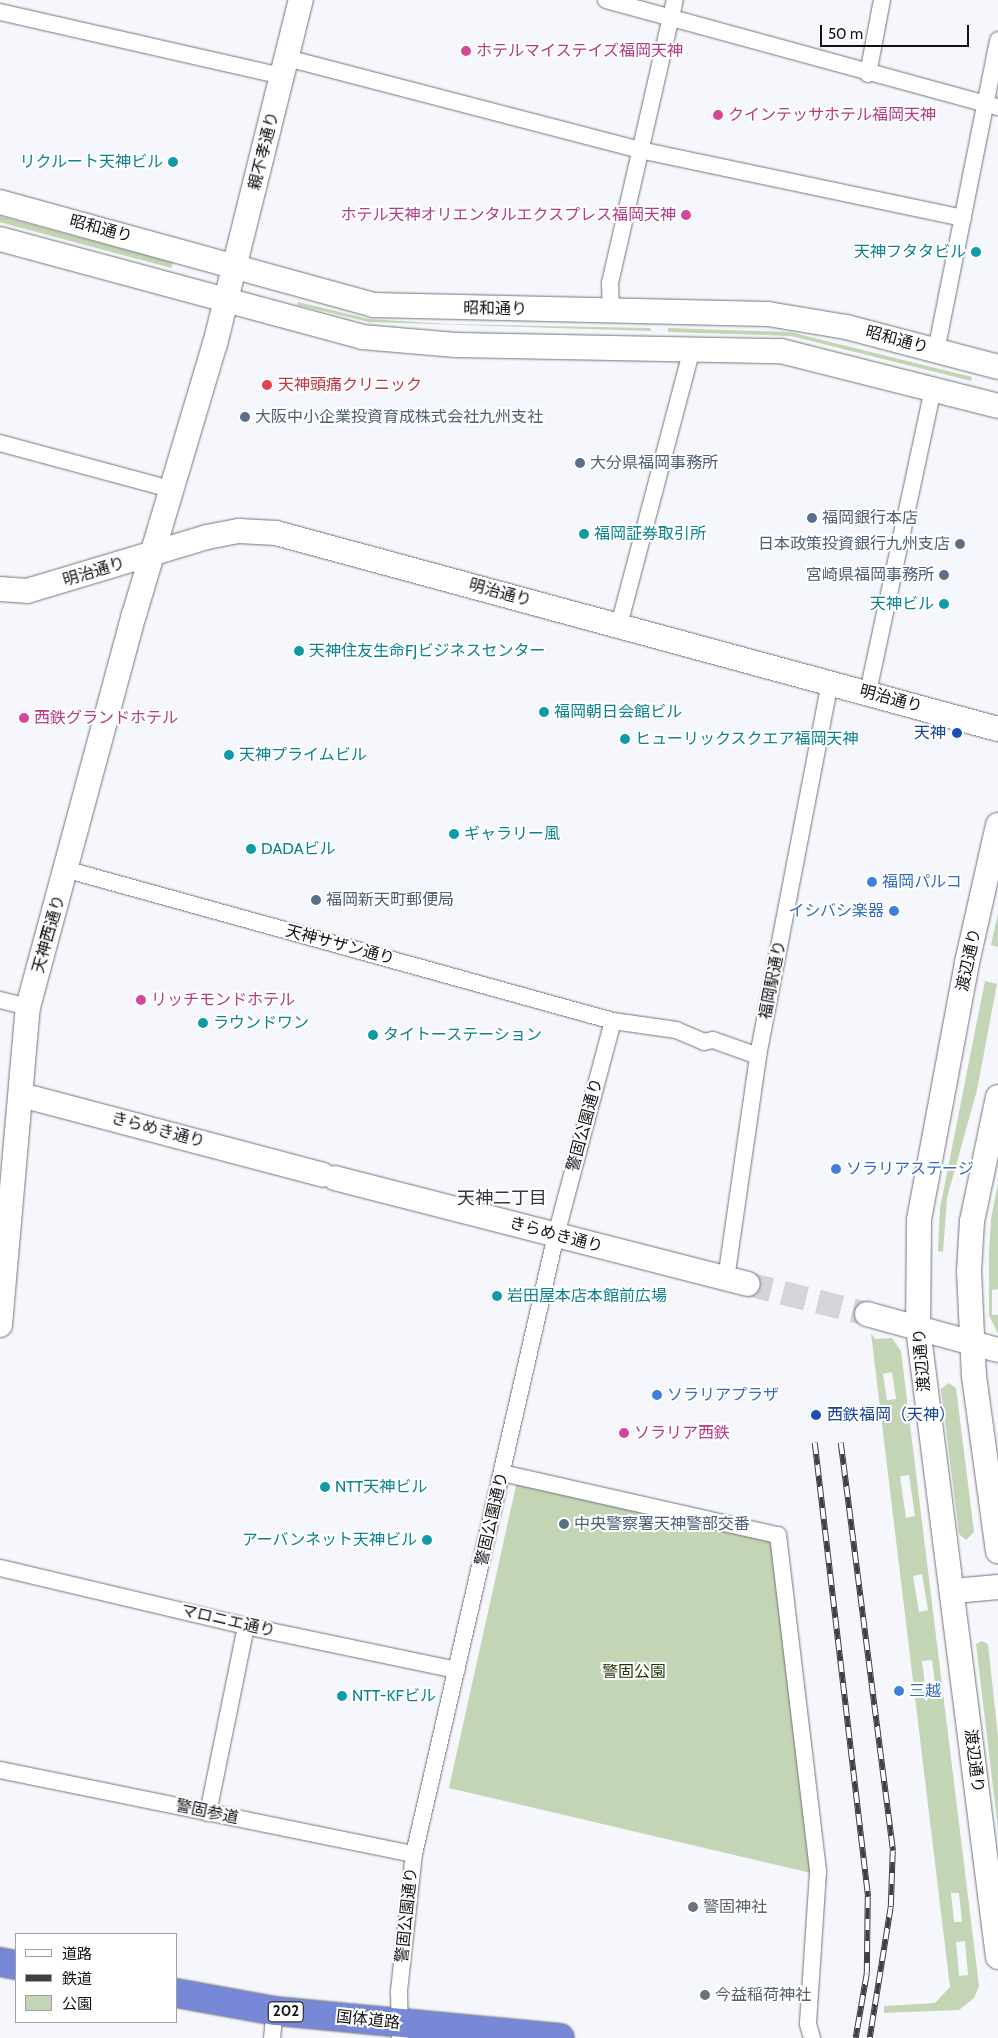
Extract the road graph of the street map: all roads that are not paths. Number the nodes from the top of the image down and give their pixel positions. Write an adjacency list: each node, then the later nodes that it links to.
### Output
1 (301, 0): 8 (street, 親不孝通り)
2 (606, 0): 6 (street)
3 (675, 0): 6 (street)
4 (882, 0): 9 (street)
5 (0, 12): 8 (street)
6 (671, 18): 9 (street); 11 (street)
7 (998, 40): 10 (street)
8 (285, 67): 11 (street); 15 (street, 親不孝通り)
9 (868, 74): 10 (street)
10 (991, 105): 13 (street)
11 (640, 150): 13 (street); 17 (street)
12 (0, 202): 15 (street, 昭和通り)
13 (963, 218): 19 (street)
14 (0, 238): 16 (street)
15 (235, 267): 16 (street, 親不孝通り); 17 (street, 昭和通り)
16 (226, 301): 18 (street); 24 (street, 親不孝通り)
17 (611, 312): 19 (street, 昭和通り)
18 (692, 349): 21 (street); 27 (street)
19 (936, 351): 20 (street, 昭和通り)
20 (998, 367)
21 (933, 388): 22 (street); 29 (street)
22 (998, 406)
23 (0, 443): 24 (street)
24 (170, 489): 25 (street, 天神西通り)
25 (152, 554): 26 (street, 明治通り); 27 (street, 明治通り); 32 (street, 天神西通り)
26 (0, 589)
27 (619, 625): 28 (street, 明治通り)
28 (830, 683): 29 (street, 明治通り); 36 (street, 福岡駅通り)
29 (868, 692): 30 (street, 明治通り)
30 (998, 729)
31 (998, 826): 45 (street, 渡辺通り)
32 (68, 870): 34 (street, 天神西通り); 35 (street, 天神サザン通り)
33 (0, 1000): 34 (street)
34 (28, 1007): 37 (street, 天神西通り)
35 (613, 1021): 36 (street, 天神サザン通り); 41 (street, 警固公園通り)
36 (758, 1056): 42 (street, 福岡駅通り)
37 (20, 1095): 40 (street, 天神西通り); 41 (street, きらめき通り)
38 (998, 1097): 39 (street)
39 (996, 1123): 46 (street)
40 (7, 1173): 44 (street, 天神西通り)
41 (556, 1235): 42 (street, きらめき通り); 48 (street, 警固公園通り)
42 (737, 1282)
43 (866, 1314): 45 (street)
44 (0, 1325)
45 (918, 1328): 46 (street); 52 (street, 渡辺通り)
46 (971, 1342): 47 (street); 49 (street)
47 (998, 1350)
48 (502, 1473): 54 (street, 警固公園通り); 66 (street)
49 (998, 1551)
50 (0, 1568): 53 (street, マロニエ通り)
51 (998, 1587): 52 (street)
52 (954, 1591): 58 (street, 渡辺通り)
53 (246, 1626): 54 (street, マロニエ通り); 56 (street)
54 (456, 1670): 57 (street, 警固公園通り)
55 (0, 1770): 56 (street, 警固参道)
56 (208, 1813): 57 (street, 警固参道)
57 (414, 1854): 63 (street, 警固公園通り)
58 (998, 1957)
59 (0, 1962): 60 (highway)
60 (15, 1965)
61 (178, 1993): 62 (highway, 国体道路 / 202)
62 (275, 2011): 63 (highway, 国体道路 / 202); 64 (street)
63 (398, 2030): 65 (highway, 国体道路 / 202)
64 (272, 2038)
65 (560, 2038)
66 (812, 2038)

